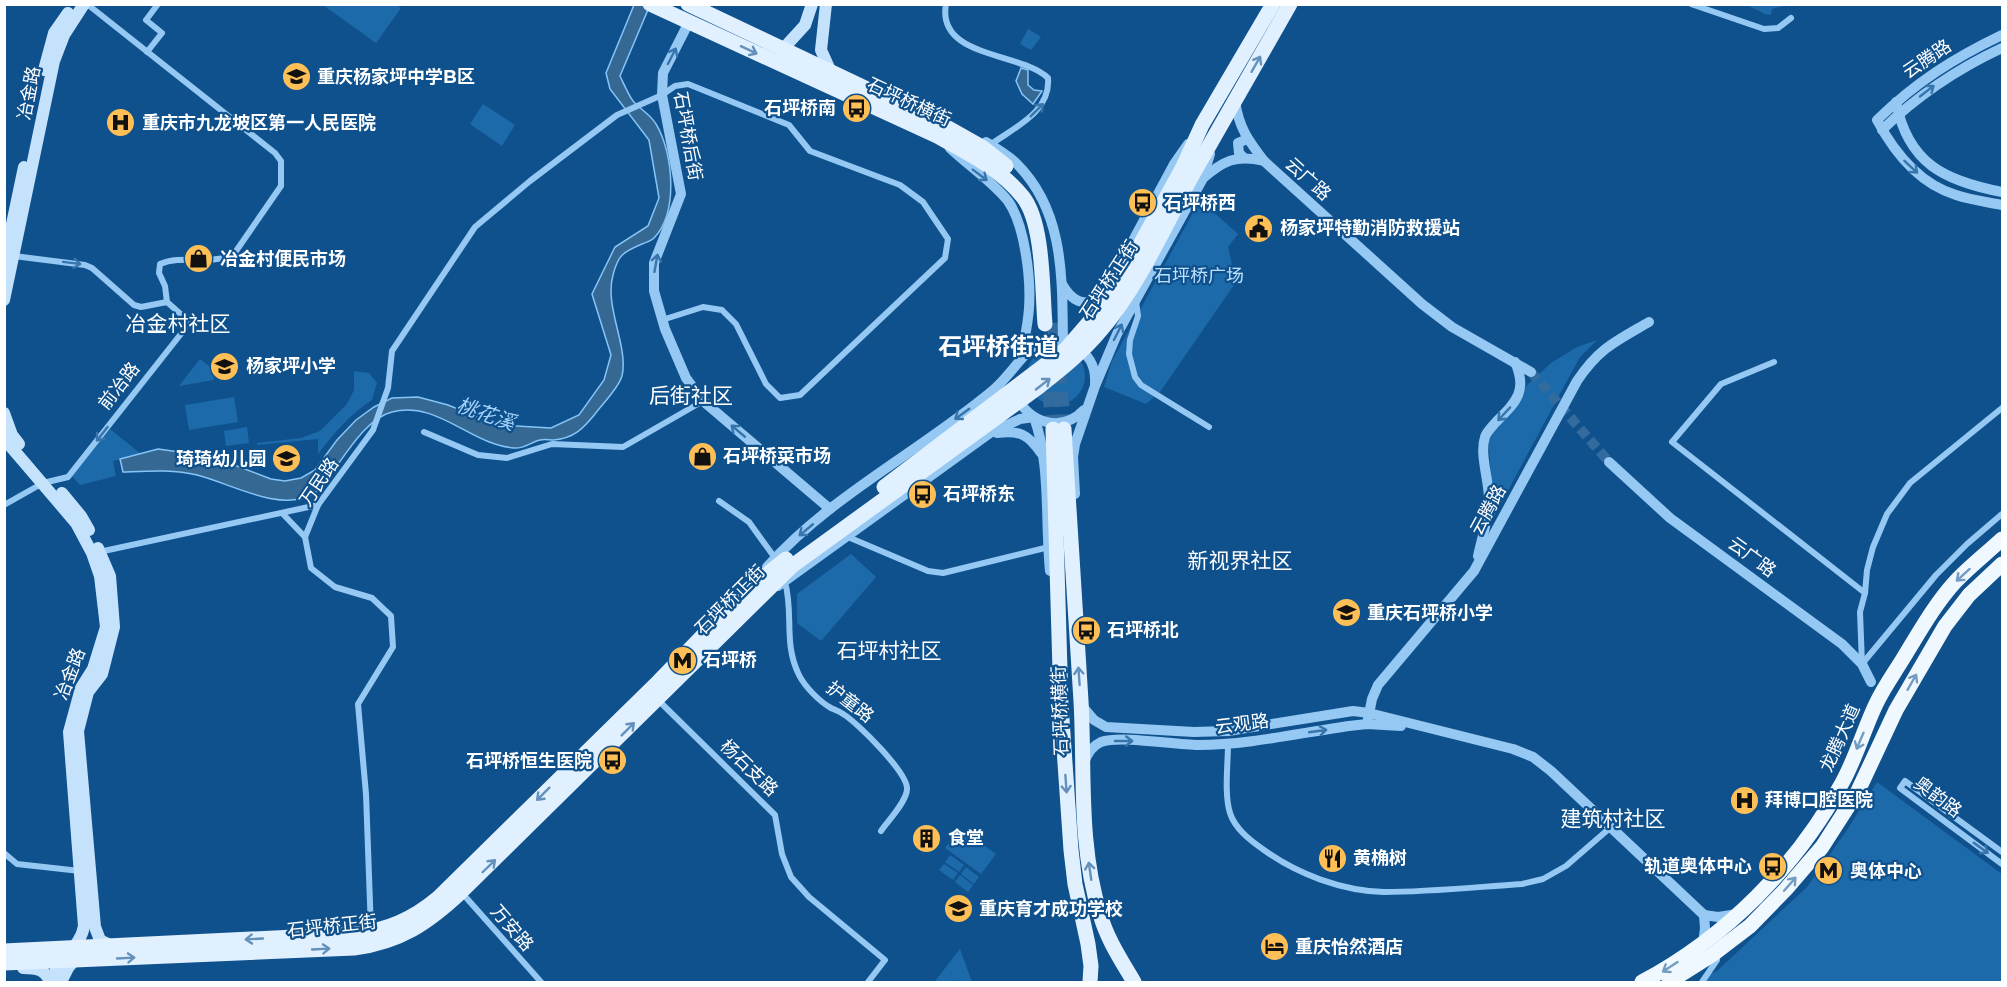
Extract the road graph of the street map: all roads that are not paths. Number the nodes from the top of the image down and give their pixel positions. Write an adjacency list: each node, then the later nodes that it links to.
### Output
1 (74, 4): 35 (main road, 冶金路)
2 (86, 4): 19 (street); 35 (main road, 冶金路)
3 (158, 4): 19 (street)
4 (688, 4): 18 (main road, 石坪桥横街)
5 (812, 4): 14 (main road)
6 (826, 4): 15 (main road)
7 (946, 4): 29 (street, one-way to 7)
8 (1273, 4): 25 (main road, 石坪桥正街)
9 (1290, 4): 22 (main road, 石坪桥正街, one-way to 9)
10 (1691, 4): 12 (street)
11 (654, 6): 13 (main road, 石坪桥横街)
12 (1791, 18)
13 (689, 22): 21 (street, 石坪桥后街, one-way to 13); 27 (main road, 石坪桥横街, one-way to 27)
14 (806, 25): 15 (main road); 18 (main road)
15 (823, 32): 20 (main road)
16 (2002, 35): 23 (street, 云腾路)
17 (2002, 48): 24 (street, 云腾路, one-way to 17)
18 (783, 49): 20 (main road, 石坪桥横街)
19 (147, 52): 40 (street)
20 (830, 70): 27 (main road, 石坪桥横街)
21 (660, 96): 41 (street, 石坪桥后街, one-way to 21); 41 (street, 万民路); 65 (street, 万民路)
22 (1235, 101): 28 (street, 云广路); 32 (main road, 石坪桥正街)
23 (1896, 102): 24 (street); 26 (street, 云腾路)
24 (1898, 115): 26 (street, 云腾路); 33 (street)
25 (1203, 125): 32 (main road, 石坪桥正街); 37 (street)
26 (1880, 125): 34 (street, one-way to 34)
27 (940, 130): 29 (street); 43 (main road, 石坪桥横街); 45 (street, one-way to 45)
28 (1247, 139): 30 (street); 31 (street, 云广路)
29 (990, 145): 36 (street)
30 (1243, 157): 31 (street); 32 (street)
31 (1264, 161): 46 (street, 云广路)
32 (1192, 174): 39 (street); 74 (main road, 石坪桥正街, bridge)
33 (2002, 192)
34 (2002, 205)
35 (7, 256): 38 (main road, 冶金路); 40 (street, one-way to 40)
36 (1062, 283): 37 (street); 44 (street)
37 (1105, 292): 44 (street)
38 (4, 300)
39 (1136, 300): 49 (street, one-way to 39); 55 (street)
40 (167, 302): 62 (street, 前冶路, one-way to 62)
41 (662, 320): 50 (street, 石坪桥后街)
42 (1649, 322): 76 (street, 云腾路)
43 (1049, 323)
44 (1063, 342): 45 (street); 49 (street)
45 (1020, 360): 54 (street); 66 (street, one-way to 66)
46 (1514, 362): 48 (street, 云广路); 76 (street, one-way to 76)
47 (1774, 362): 78 (street)
48 (1531, 372)
49 (1095, 386): 51 (street)
50 (703, 401): 57 (street); 66 (street, 石坪桥后街, one-way to 50)
51 (1089, 403): 54 (street); 80 (street)
52 (2002, 408): 78 (street)
53 (4, 413): 62 (main road, 冶金路)
54 (1034, 417): 58 (street); 60 (street)
55 (1209, 427)
56 (1058, 429): 80 (main road, 石坪桥横街)
57 (424, 432)
58 (990, 433): 60 (street); 70 (street)
59 (4, 436): 62 (main road, 冶金路)
60 (1043, 457): 72 (street)
61 (1609, 462): 81 (street, 云广路)
62 (47, 482): 64 (street, 前冶路); 73 (main road, 冶金路)
63 (719, 501): 74 (street)
64 (4, 505)
65 (318, 505): 67 (street); 69 (street, 万民路)
66 (830, 509): 74 (street, one-way to 74)
67 (283, 514): 69 (street); 73 (street)
68 (2002, 514): 81 (street)
69 (305, 537): 105 (street)
70 (848, 537): 72 (street); 77 (street)
71 (2002, 539): 82 (highway, 龙腾大道, one-way to 82)
72 (1048, 547): 80 (street)
73 (96, 553): 99 (main road, 冶金路); 104 (main road, 冶金路)
74 (785, 561): 79 (main road, 石坪桥正街)
75 (2002, 564): 103 (highway, one-way to 75)
76 (1474, 571): 87 (street, 云腾路)
77 (785, 582): 79 (street); 95 (street, 护童路)
78 (1865, 593): 81 (street)
79 (753, 594): 84 (main road, 石坪桥正街)
80 (1067, 601): 86 (main road, 石坪桥横街, one-way to 80); 116 (main road, 石坪桥横街, one-way to 116)
81 (1862, 664): 83 (street, 云广路)
82 (1890, 679): 83 (street); 85 (highway, 龙腾大道)
83 (1871, 682): 85 (street, 云广路)
84 (653, 695): 100 (main road, 石坪桥正街, one-way to 84); 105 (main road, 石坪桥正街, one-way to 105); 115 (street, 杨石支路)
85 (1877, 702): 101 (highway, 龙腾大道, one-way to 101)
86 (1081, 705): 89 (street); 93 (main road, 石坪桥横街)
87 (1369, 713): 88 (street, 云腾路); 89 (street, 云观路); 90 (street, 云观路)
88 (1367, 724): 90 (street, 云观路); 92 (street, 云观路, one-way to 88)
89 (1106, 727): 91 (street)
90 (1422, 727): 94 (street, 云观路)
91 (1102, 742): 92 (street, 云观路, one-way to 92); 93 (street)
92 (1228, 744): 94 (street)
93 (1081, 770): 117 (main road, 石坪桥横街, one-way to 93)
94 (1611, 827): 102 (street, 云观路)
95 (881, 831)
96 (2002, 852): 98 (street, 奥韵路, one-way to 98)
97 (4, 853): 99 (street)
98 (2002, 864)
99 (81, 871): 104 (main road, 冶金路)
100 (461, 892): 105 (main road, 石坪桥正街); 114 (street, 万安路)
101 (1738, 914): 102 (street); 106 (highway, 龙腾大道)
102 (1704, 915): 106 (street)
103 (1750, 926): 110 (highway); 119 (highway)
104 (90, 927): 107 (main road); 109 (main road)
105 (370, 939): 107 (main road, 石坪桥正街, one-way to 107); 109 (main road, 石坪桥正街, one-way to 105)
106 (1703, 944): 118 (highway, 龙腾大道, one-way to 118)
107 (113, 946): 109 (main road, 石坪桥正街)
108 (4, 951): 109 (main road, 石坪桥正街)
109 (73, 955): 111 (main road, 石坪桥正街); 112 (main road); 113 (main road)
110 (1717, 960): 120 (highway); 121 (street)
111 (4, 964): 112 (main road)
112 (51, 982)
113 (61, 982)
114 (541, 982)
115 (868, 982)
116 (1090, 982)
117 (1134, 982)
118 (1642, 982)
119 (1669, 982)
120 (1682, 982)
121 (1702, 982)

